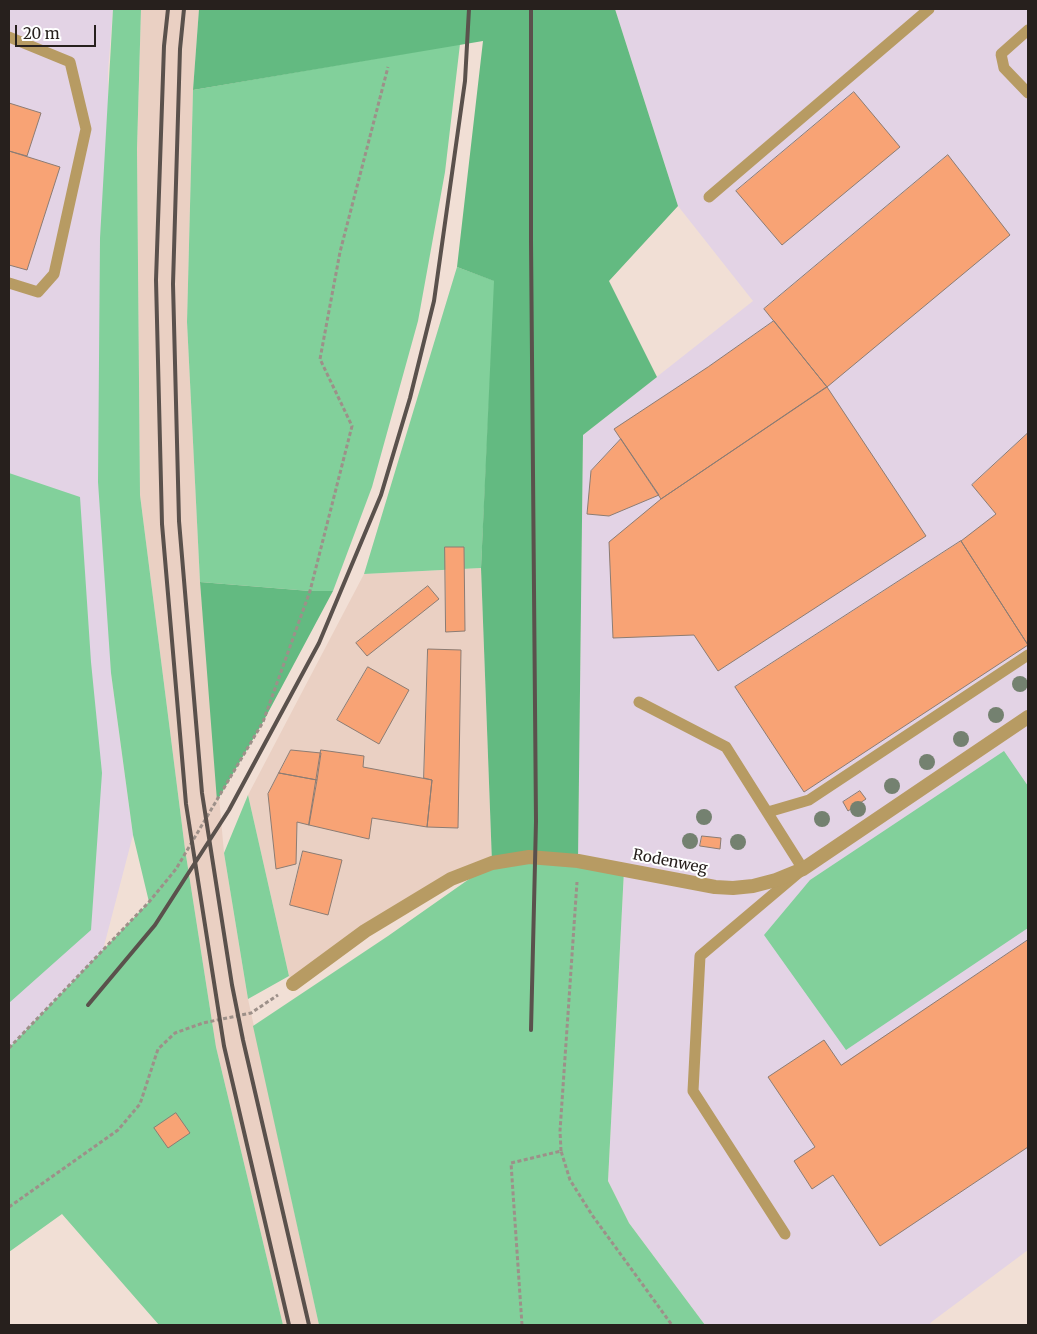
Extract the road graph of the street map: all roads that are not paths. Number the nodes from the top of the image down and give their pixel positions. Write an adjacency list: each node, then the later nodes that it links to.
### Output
1 (929, 9): 5 (lane)
2 (1028, 30): 4 (lane)
3 (9, 37): 6 (lane)
4 (1028, 93)
5 (709, 196)
6 (9, 282)
7 (1028, 655): 10 (lane)
8 (639, 702): 10 (lane)
9 (1028, 717): 11 (street, Rodenweg)
10 (768, 812): 11 (lane)
11 (803, 869): 12 (street, Rodenweg); 13 (lane)
12 (293, 984)
13 (785, 1234)

